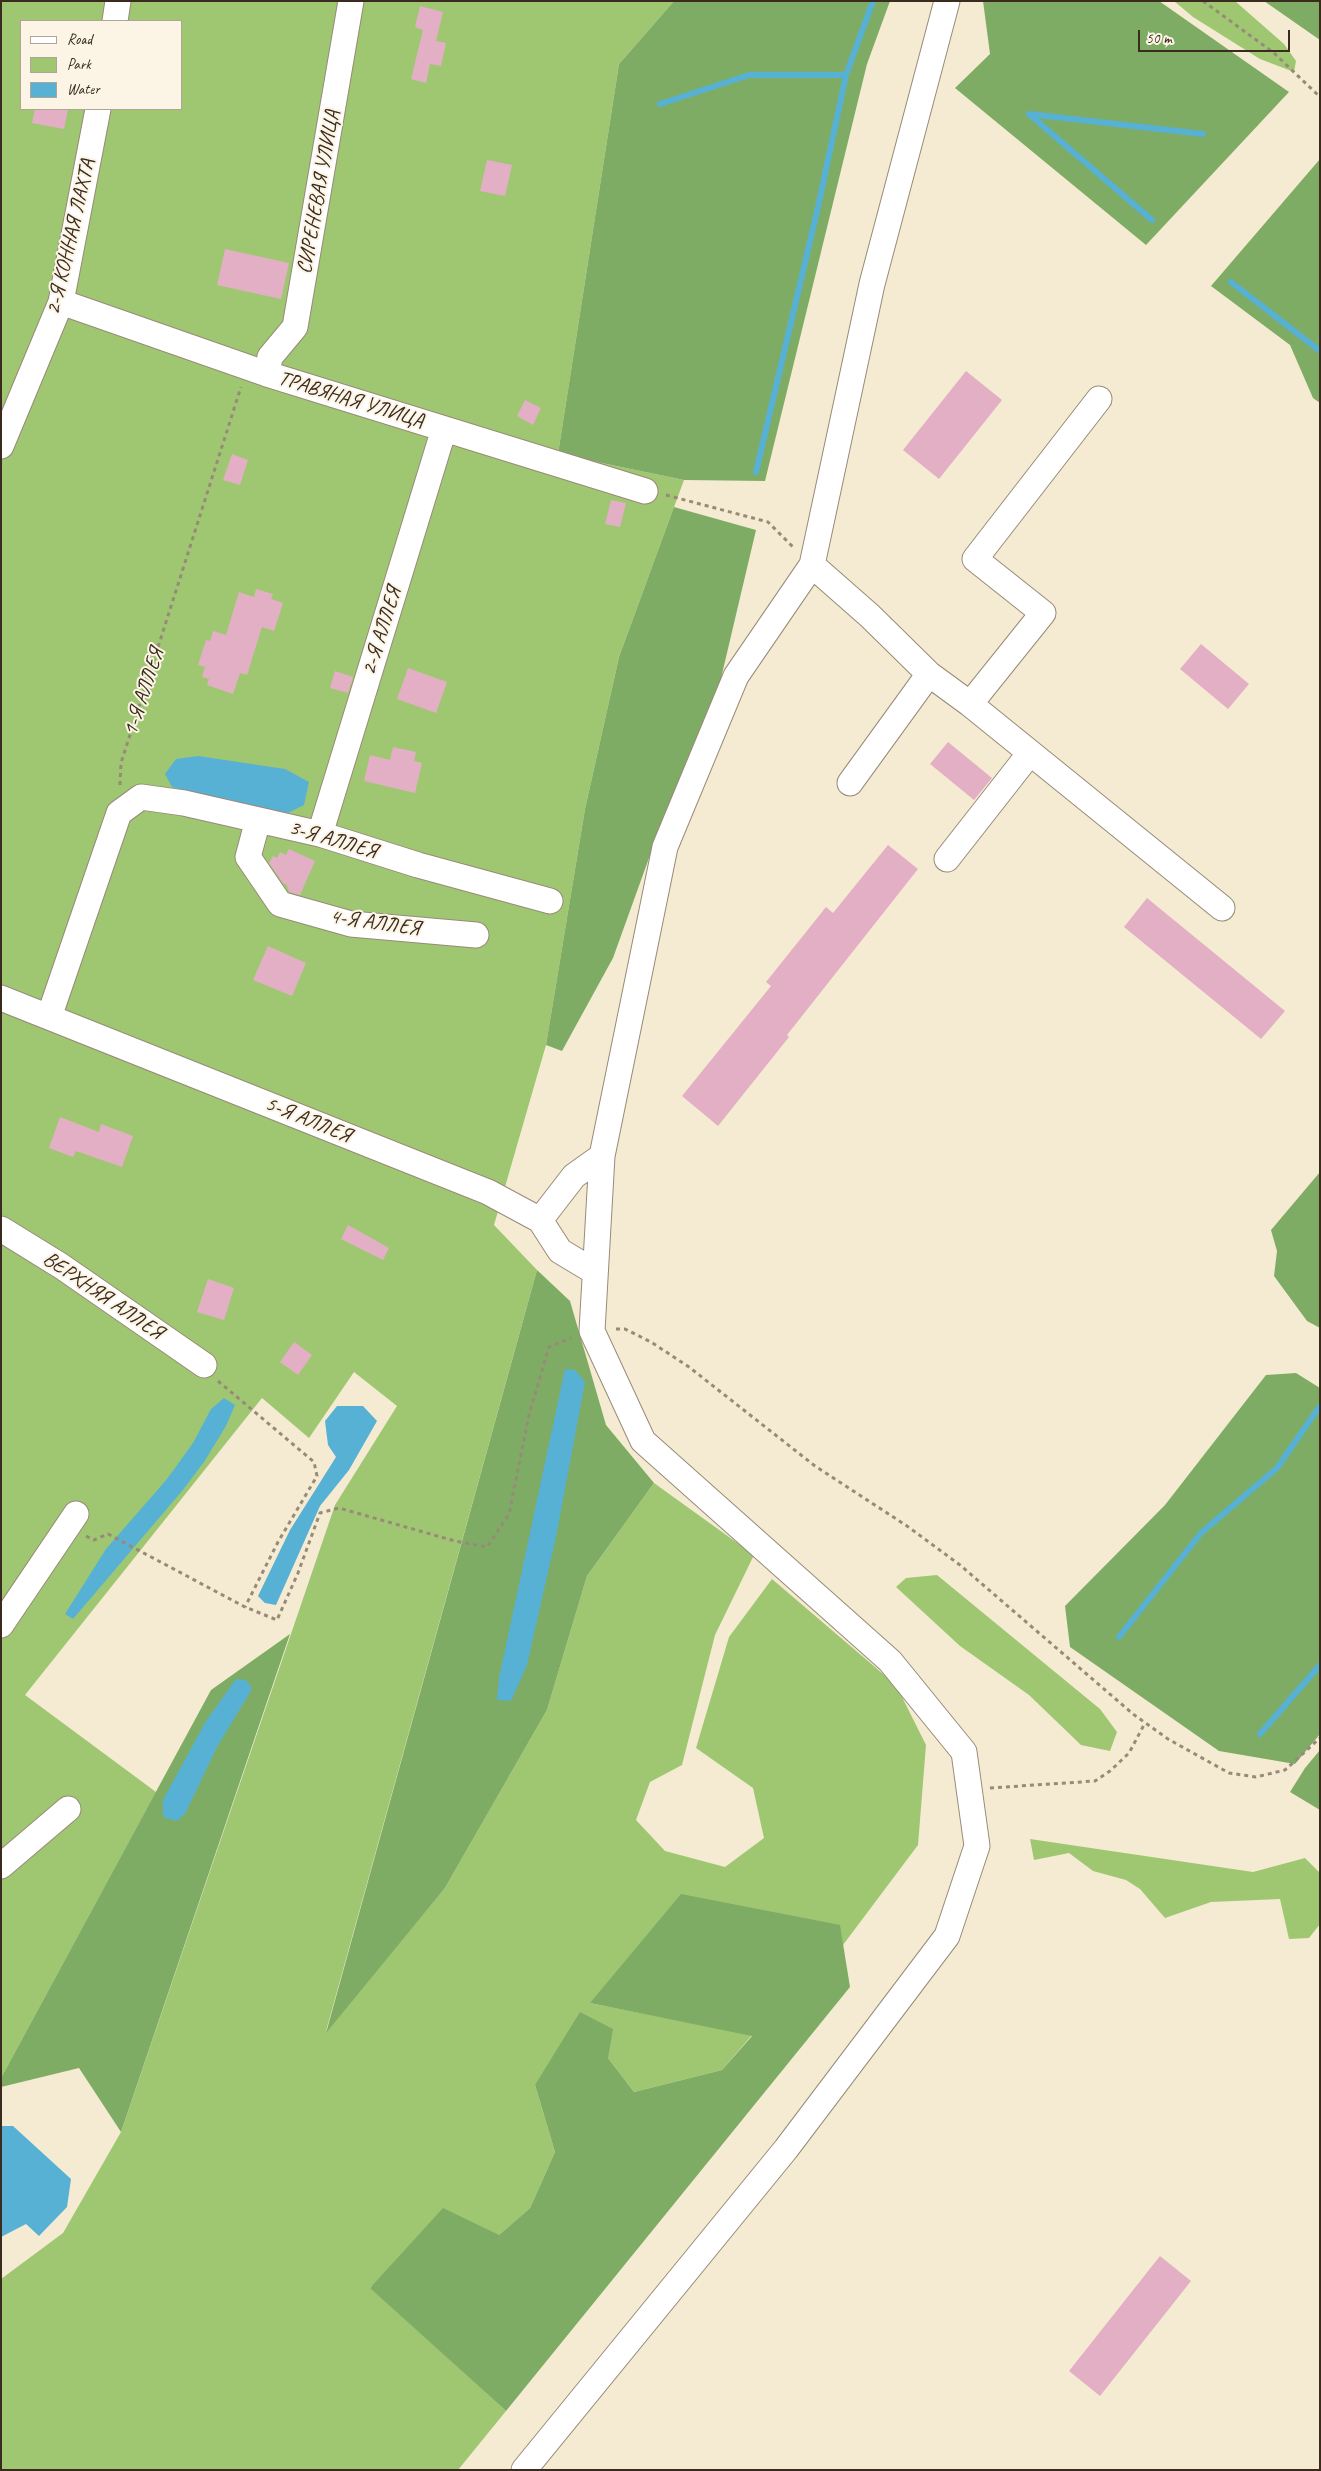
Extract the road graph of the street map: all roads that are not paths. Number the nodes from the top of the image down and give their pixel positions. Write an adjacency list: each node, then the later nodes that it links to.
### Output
1 (118, 1): 4 (street)
2 (351, 1): 7 (street, СИРЕНЕВАЯ УЛИЦА)
3 (947, 1): 12 (street)
4 (115, 20)
5 (98, 110): 6 (street, 2-Я КОННАЯ ЛАХТА)
6 (60, 302): 7 (street, ТРАВЯНАЯ УЛИЦА); 10 (street, 2-Я КОННАЯ ЛАХТА)
7 (258, 371): 9 (street, ТРАВЯНАЯ УЛИЦА)
8 (1099, 399): 14 (street)
9 (444, 429): 11 (street, ТРАВЯНАЯ УЛИЦА); 18 (street, 2-Я АЛЛЕЯ)
10 (1, 446)
11 (645, 491)
12 (812, 565): 13 (street); 25 (street)
13 (929, 674): 14 (street); 16 (street)
14 (970, 704): 15 (street)
15 (1030, 753): 19 (street); 21 (street)
16 (850, 783)
17 (258, 820): 18 (street, 3-Я АЛЛЕЯ); 22 (street, 4-Я АЛЛЕЯ); 24 (street, 3-Я АЛЛЕЯ)
18 (320, 834): 20 (street, 3-Я АЛЛЕЯ)
19 (947, 859)
20 (550, 901)
21 (1222, 908)
22 (476, 935)
23 (1, 998): 24 (street, 5-Я АЛЛЕЯ)
24 (49, 1017): 26 (street, 5-Я АЛЛЕЯ)
25 (602, 1156): 26 (street); 28 (street)
26 (540, 1220): 28 (street, 5-Я АЛЛЕЯ)
27 (1, 1229): 29 (street, ВЕРХНЯЯ АЛЛЕЯ)
28 (595, 1272): 34 (street)
29 (204, 1366)
30 (76, 1514): 31 (street)
31 (1, 1625)
32 (68, 1809): 33 (street)
33 (1, 1866)
34 (524, 2470)

